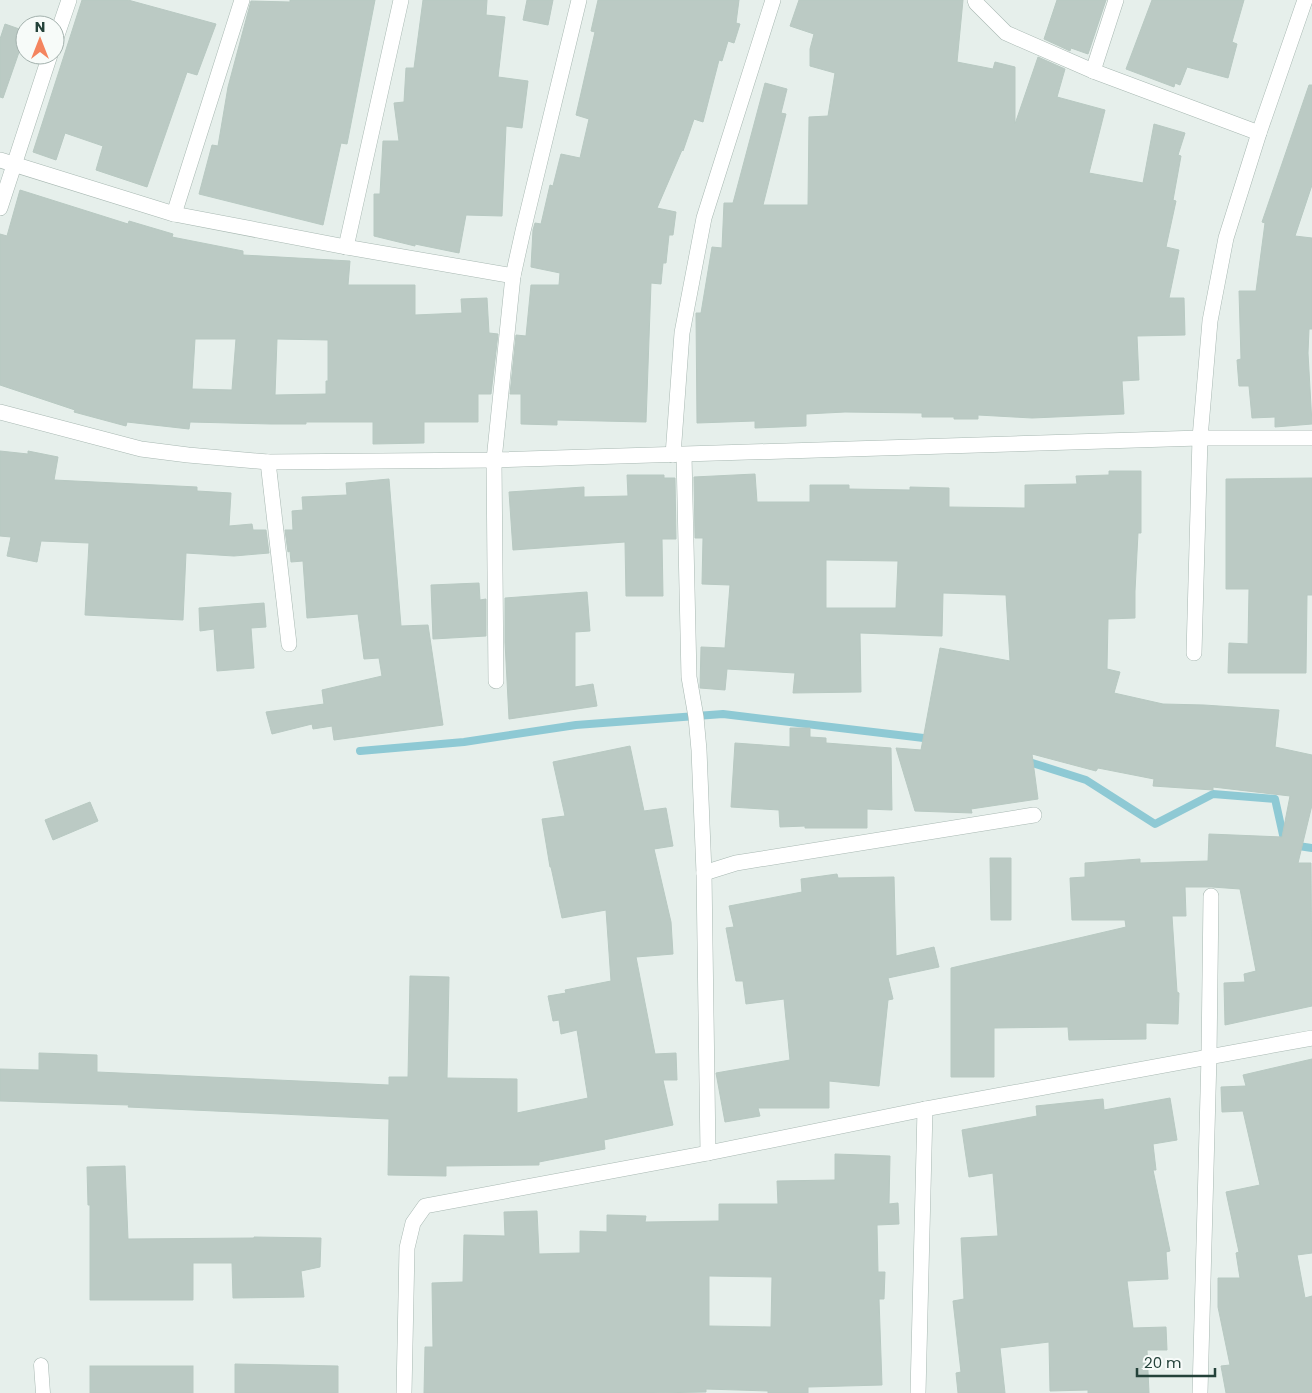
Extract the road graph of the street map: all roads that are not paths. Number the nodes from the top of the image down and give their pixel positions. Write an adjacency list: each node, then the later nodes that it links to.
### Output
1 (69, 0): 9 (street)
2 (242, 0): 15 (street)
3 (401, 0): 16 (street)
4 (579, 0): 17 (street)
5 (773, 0): 21 (street)
6 (975, 0): 11 (street)
7 (1116, 0): 11 (street)
8 (1305, 0): 12 (street)
9 (64, 15)
10 (46, 65): 13 (street)
11 (1093, 71): 12 (street)
12 (1259, 133): 19 (street)
13 (7, 162): 14 (street); 15 (street)
14 (0, 208)
15 (174, 214): 16 (street)
16 (346, 247): 17 (street)
17 (513, 276): 22 (street)
18 (0, 412): 23 (street)
19 (1200, 438): 20 (street); 21 (street); 25 (street)
20 (1312, 438)
21 (678, 455): 22 (street); 28 (street)
22 (494, 460): 23 (street); 26 (street)
23 (268, 462): 24 (street)
24 (289, 644)
25 (1194, 653)
26 (496, 681)
27 (1034, 814): 28 (street)
28 (704, 873): 33 (street)
29 (1212, 896): 31 (street)
30 (1312, 1038): 31 (street)
31 (1209, 1056): 32 (street); 38 (street)
32 (925, 1109): 33 (street); 37 (street)
33 (708, 1153): 36 (street)
34 (41, 1365): 35 (lane)
35 (43, 1393)
36 (404, 1393)
37 (918, 1393)
38 (1200, 1393)

